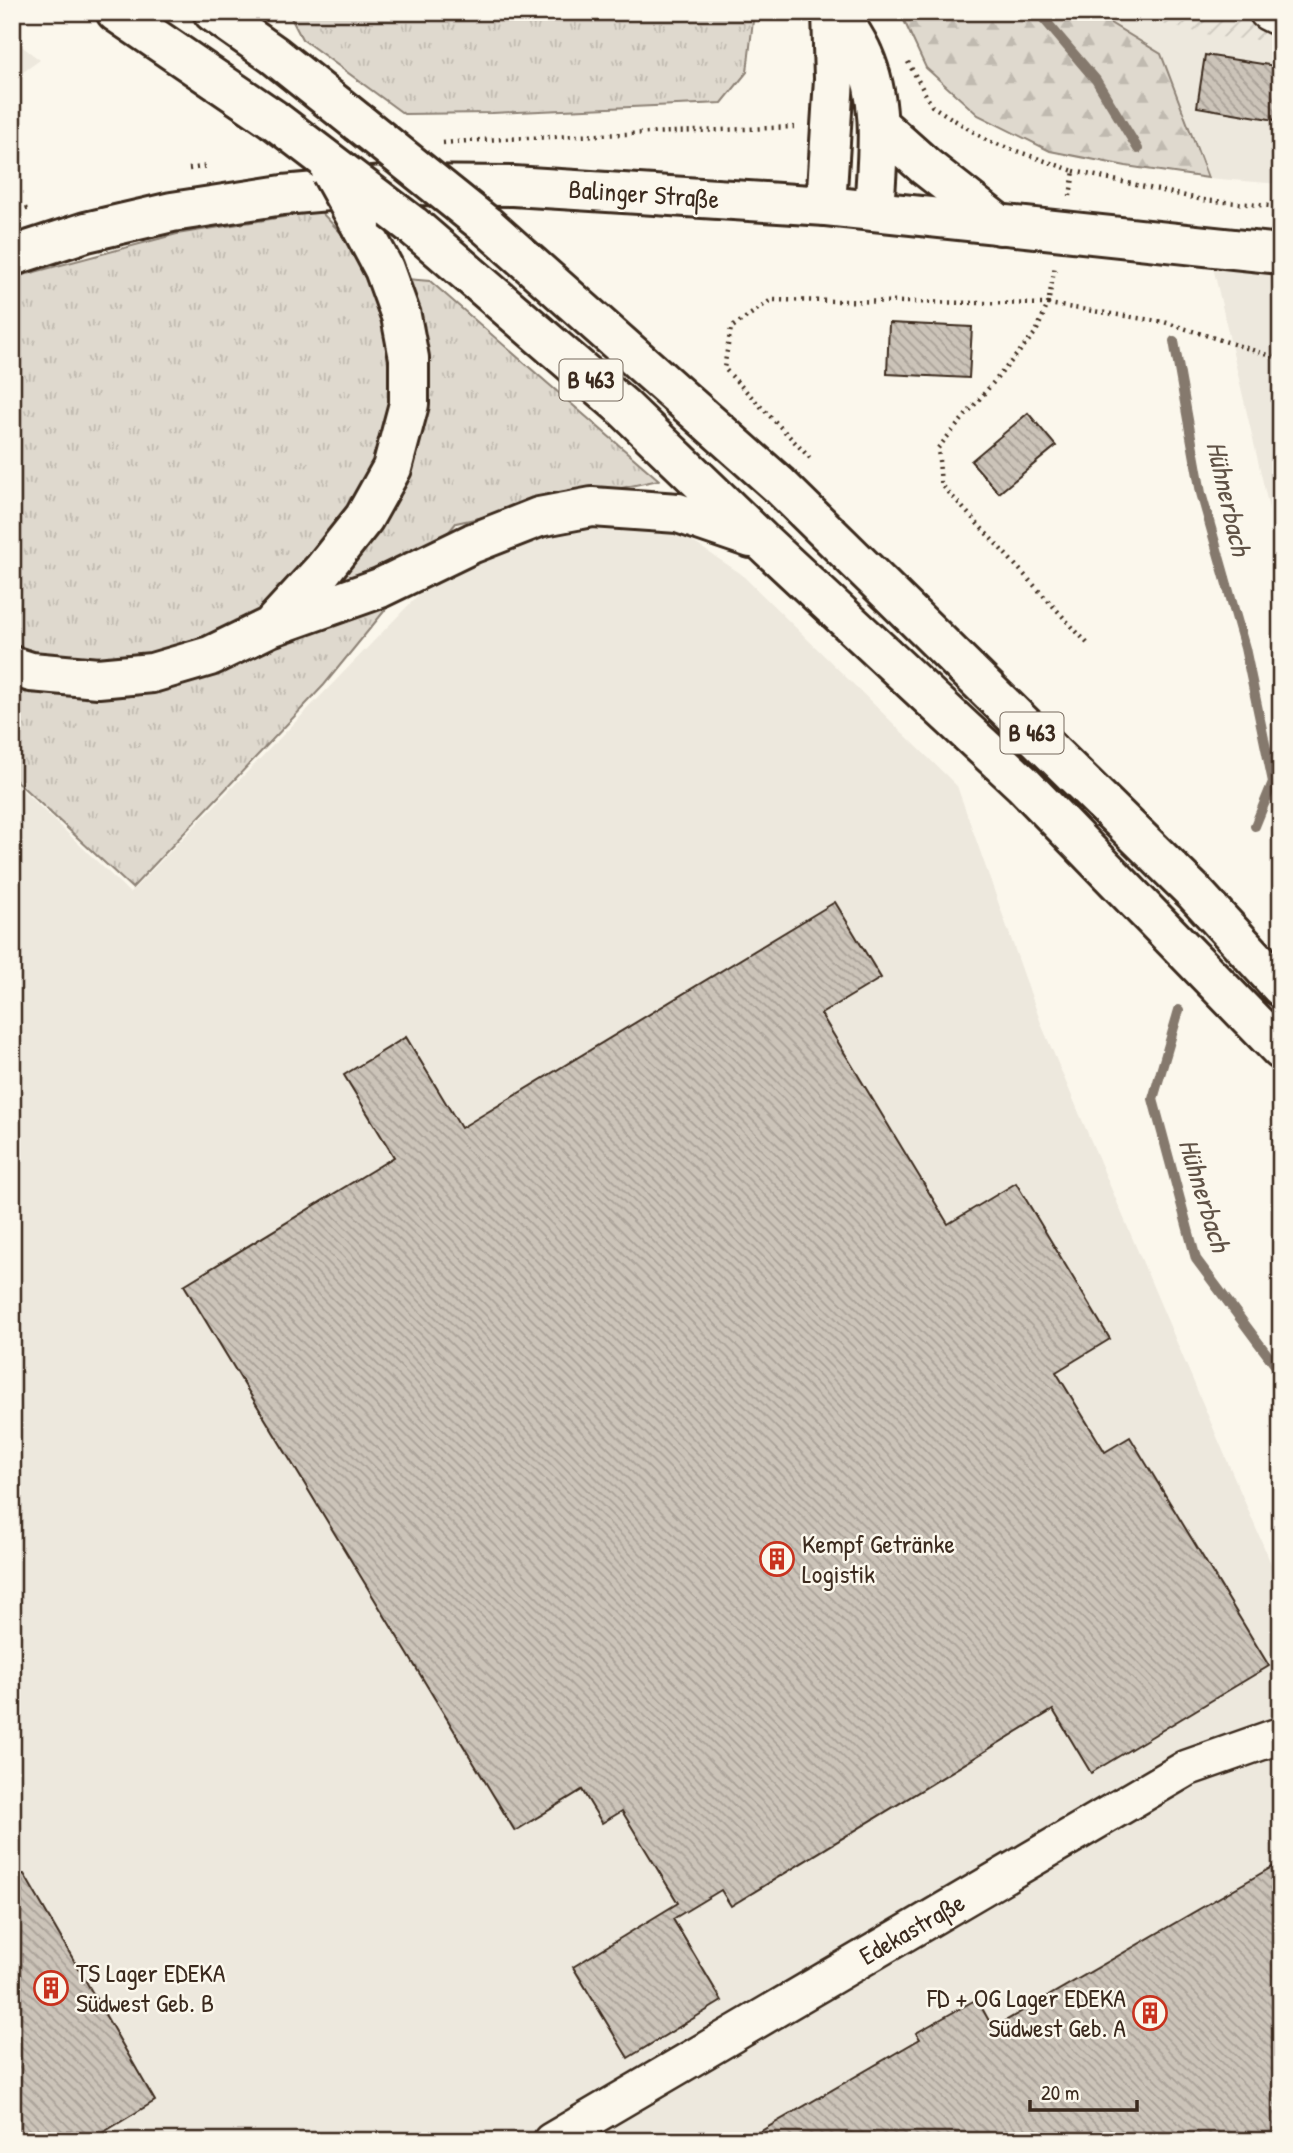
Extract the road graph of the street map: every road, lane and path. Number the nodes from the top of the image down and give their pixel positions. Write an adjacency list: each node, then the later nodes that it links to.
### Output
1 (117, 12): 13 (main road, B 463, bridge)
2 (213, 12): 10 (main road, B 463)
3 (253, 12): 10 (main road)
4 (832, 12): 15 (main road)
5 (838, 12): 12 (main road)
6 (887, 12): 9 (path)
7 (1267, 12): 8 (lane)
8 (1281, 19)
9 (891, 24)
10 (274, 55): 29 (main road, B 463, bridge)
11 (906, 57): 14 (path)
12 (879, 125): 17 (main road); 18 (main road)
13 (326, 161): 25 (main road, B 463, bridge); 26 (main road, bridge)
14 (1074, 171): 16 (path); 19 (path)
15 (826, 206): 17 (main road, Balinger Straße); 21 (main road, Balinger Straße)
16 (1281, 207)
17 (874, 211): 18 (main road, Balinger Straße)
18 (1000, 225): 19 (main road, Balinger Straße)
19 (1065, 232): 20 (main road, Balinger Straße); 22 (path)
20 (1281, 254)
21 (12, 256)
22 (1048, 304): 23 (path); 24 (path); 27 (path)
23 (1281, 359)
24 (817, 466)
25 (762, 542): 26 (main road); 30 (main road, B 463)
26 (270, 627): 28 (main road)
27 (1087, 643)
28 (12, 666)
29 (1281, 987)
30 (1281, 1050)
31 (1281, 1735): 32 (lane, Edekastraße)
32 (551, 2141)

